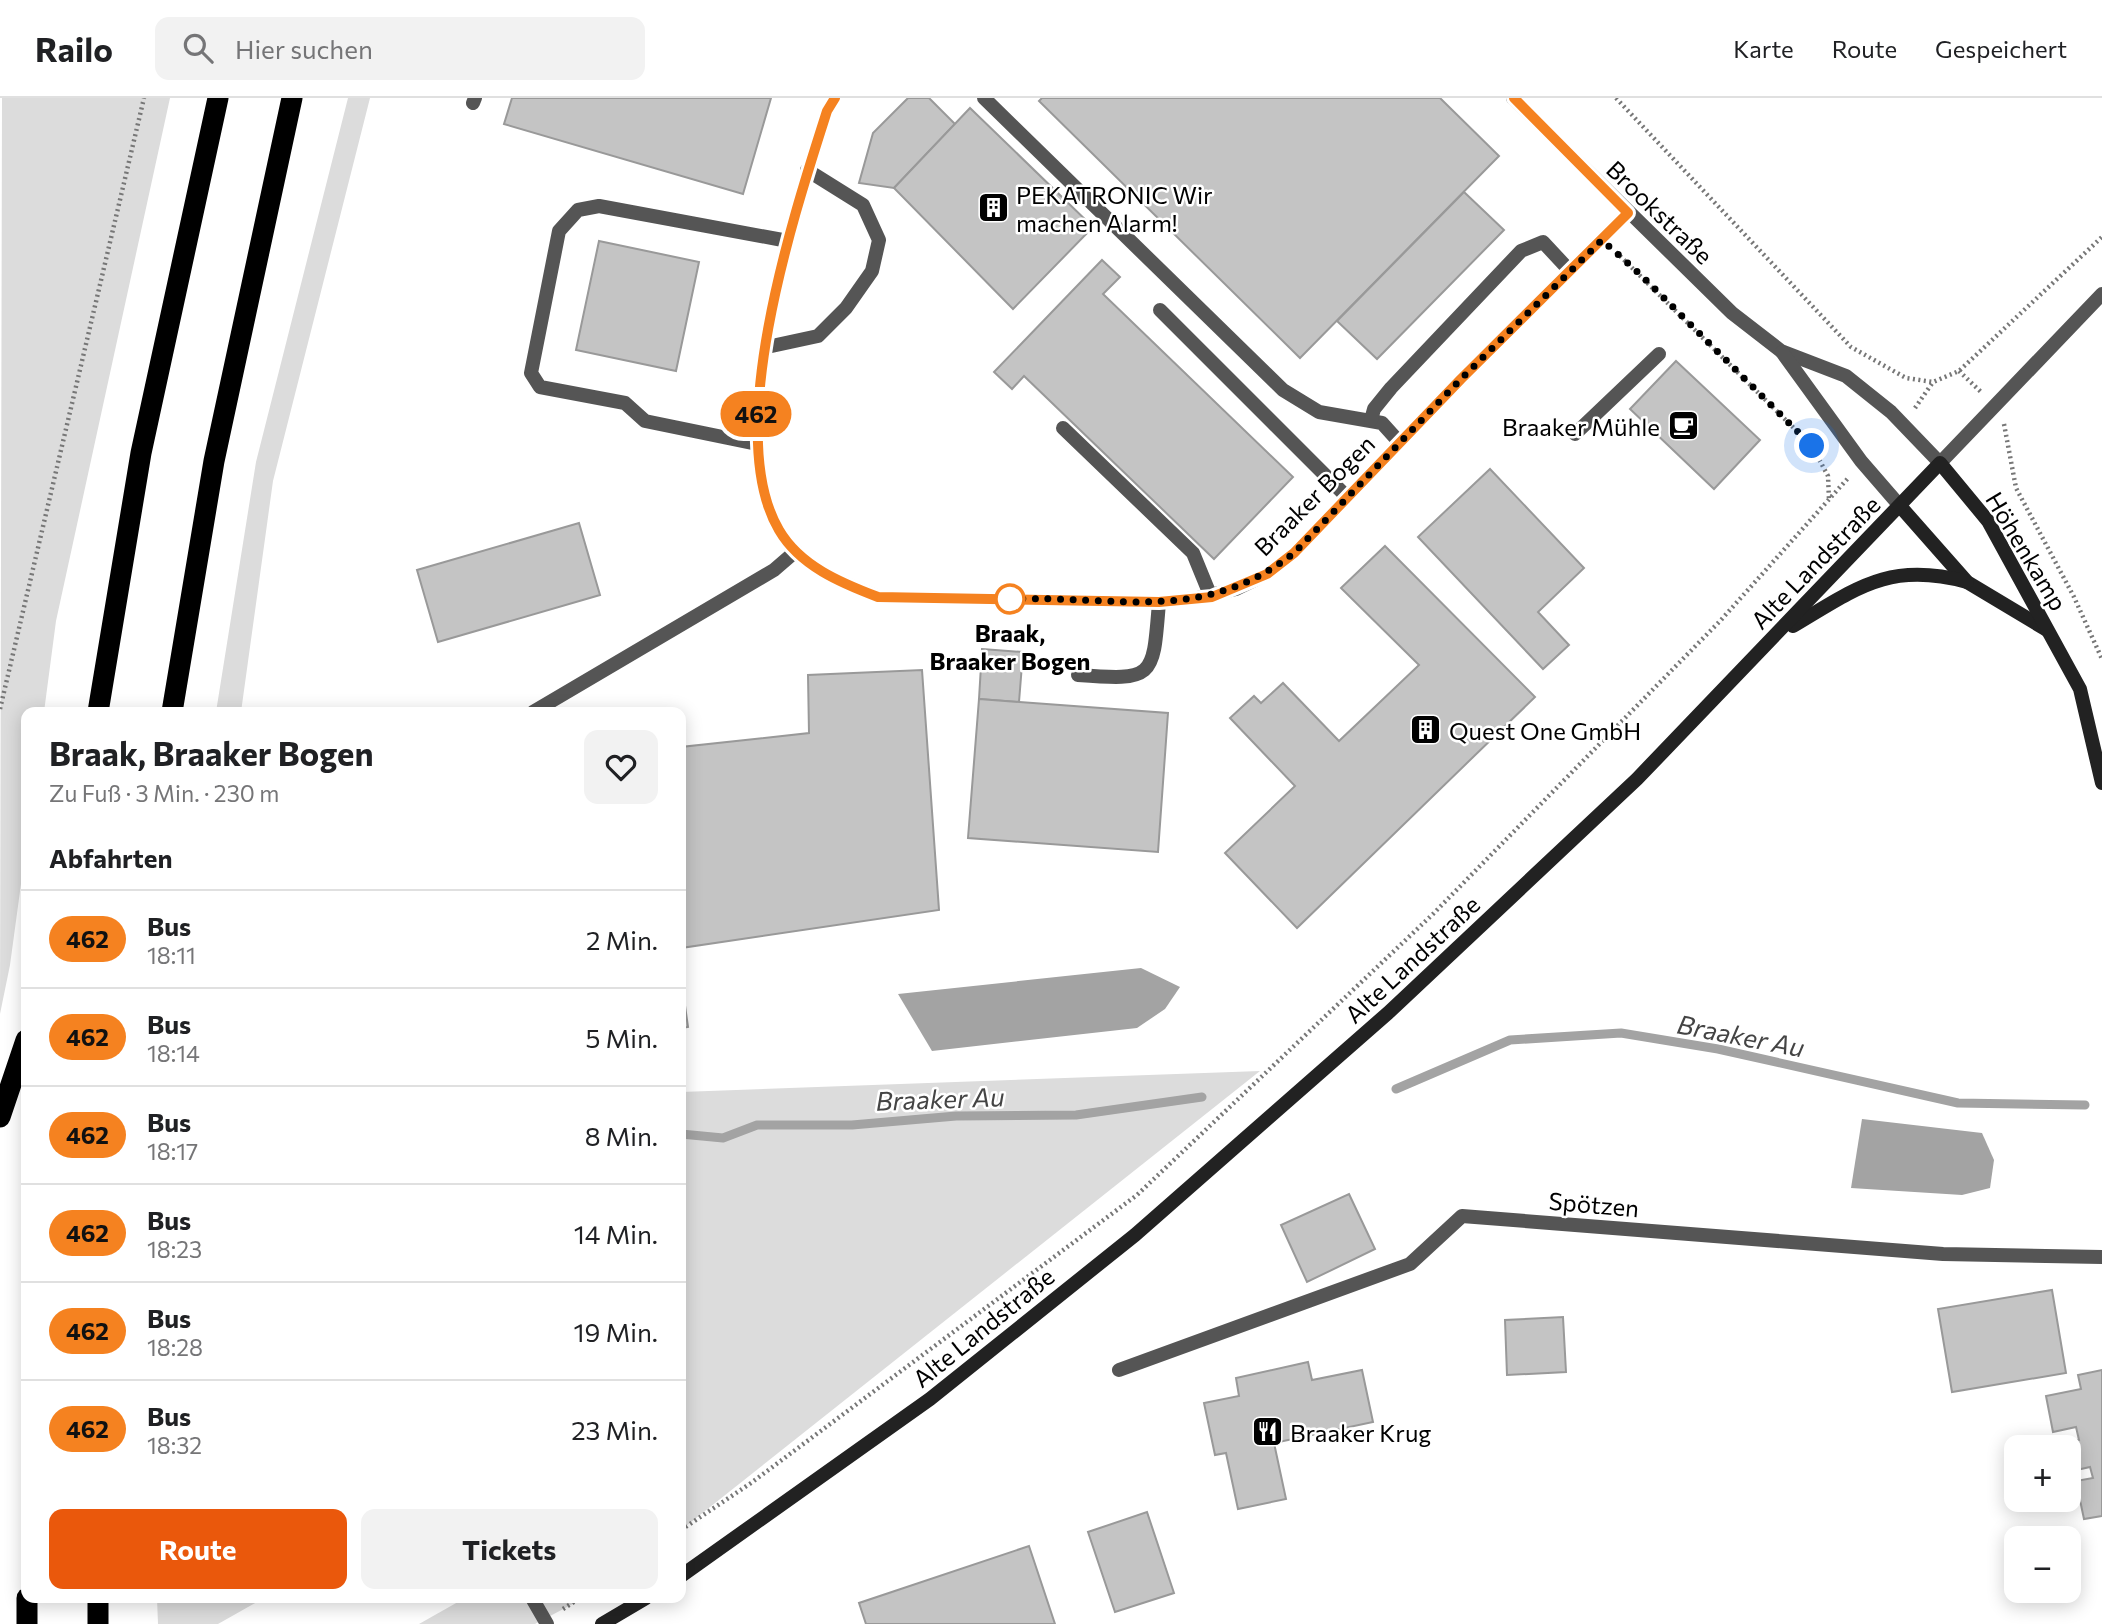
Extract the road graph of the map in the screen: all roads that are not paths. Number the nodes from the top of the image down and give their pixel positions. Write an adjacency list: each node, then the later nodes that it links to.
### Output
1 (218, 98): 30 (highway)
2 (292, 98): 31 (highway)
3 (835, 98): 6 (street, Braaker Bogen)
4 (984, 98): 15 (street)
5 (1513, 98): 7 (street, Brookstraße)
6 (807, 170): 8 (street, Braaker Bogen); 12 (street)
7 (1628, 213): 9 (street, Braaker Bogen); 13 (street, Brookstraße)
8 (788, 242): 12 (street, Braaker Bogen); 19 (street)
9 (1570, 271): 15 (street); 18 (street, Braaker Bogen)
10 (2102, 294): 20 (street, Alte Landstraße)
11 (1160, 310): 21 (street)
12 (767, 347): 19 (street, Braaker Bogen)
13 (1781, 351): 20 (street, Brookstraße); 22 (street, Brookstraße)
14 (1659, 354): 17 (street)
15 (1371, 420): 18 (street)
16 (1063, 428): 25 (street)
17 (1575, 434)
18 (1400, 443): 21 (street, Braaker Bogen)
19 (757, 444): 23 (street, Braaker Bogen)
20 (1940, 463): 22 (main road, Alte Landstraße); 27 (main road, Höhenkamp)
21 (1348, 497): 25 (street, Braaker Bogen)
22 (1900, 506): 24 (main road, Höhenkamp); 28 (main road, Alte Landstraße)
23 (796, 551): 26 (street, Braaker Bogen); 32 (street)
24 (1967, 582): 27 (main road, Höhenkamp); 28 (main road)
25 (1212, 597): 26 (street, Braaker Bogen)
26 (1159, 602): 29 (street)
27 (2048, 630): 33 (main road, Höhenkamp)
28 (1778, 635): 38 (main road, Alte Landstraße)
29 (1078, 675)
30 (99, 707)
31 (173, 707)
32 (541, 707)
33 (2102, 783)
34 (21, 1055): 35 (highway)
35 (0, 1117)
36 (2102, 1257): 37 (street, Spötzen)
37 (1119, 1370)
38 (686, 1572)
39 (27, 1603): 43 (highway)
40 (98, 1603): 44 (highway)
41 (535, 1603): 45 (street)
42 (637, 1603): 46 (main road)
43 (27, 1624)
44 (98, 1624)
45 (547, 1624)
46 (601, 1624)

